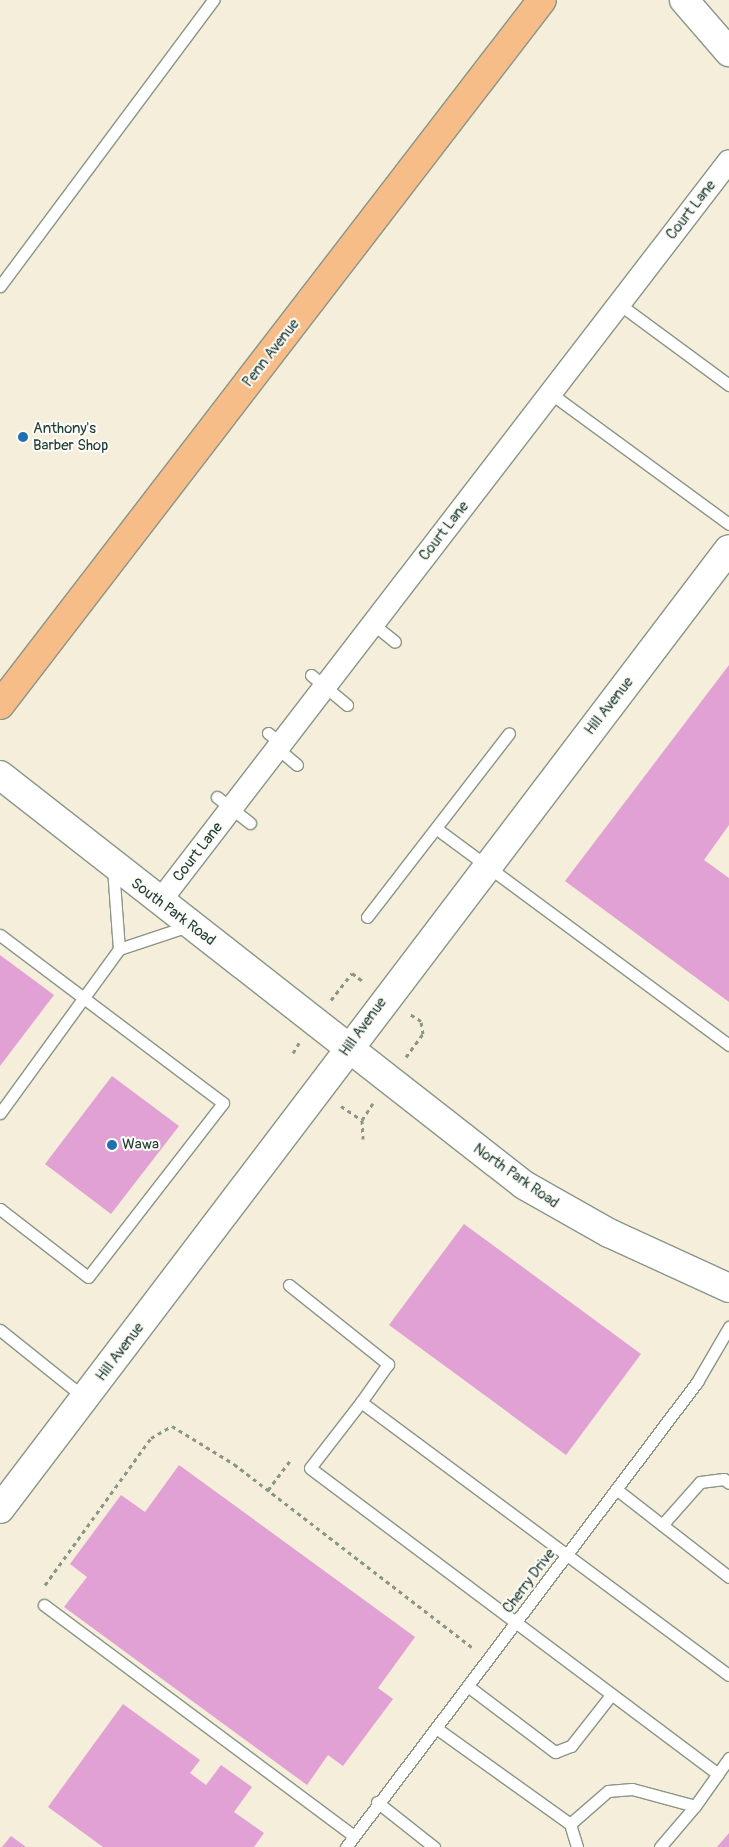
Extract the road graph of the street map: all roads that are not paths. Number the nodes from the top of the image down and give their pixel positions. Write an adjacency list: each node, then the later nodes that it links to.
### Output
1 (213, 0): 6 (lane)
2 (684, 0): 4 (street)
3 (537, 1): 15 (main road, Penn Avenue)
4 (729, 52)
5 (729, 161): 7 (street, Court Lane)
6 (0, 286)
7 (619, 304): 8 (lane); 9 (street, Court Lane)
8 (729, 385)
9 (550, 394): 10 (lane); 12 (street, Court Lane)
10 (729, 524)
11 (729, 549): 25 (street, Hill Avenue)
12 (373, 624): 13 (lane); 14 (street, Court Lane)
13 (395, 642)
14 (318, 681): 16 (lane); 18 (street, Court Lane)
15 (0, 705)
16 (347, 705)
17 (509, 733): 23 (lane)
18 (276, 742): 19 (lane); 21 (street, Court Lane)
19 (297, 765)
20 (0, 775): 24 (street, South Park Road)
21 (224, 802): 22 (lane); 26 (street, Court Lane)
22 (250, 823)
23 (437, 829): 25 (lane); 27 (lane)
24 (113, 866): 26 (street, South Park Road); 30 (lane)
25 (485, 866): 32 (lane); 33 (street, Hill Avenue)
26 (160, 901): 28 (street, South Park Road)
27 (367, 917)
28 (191, 925): 30 (lane); 33 (street, South Park Road)
29 (0, 935): 31 (lane)
30 (119, 948): 31 (lane)
31 (87, 998): 34 (lane); 35 (lane)
32 (729, 1046)
33 (347, 1049): 37 (street, North Park Road); 40 (street, Hill Avenue)
34 (0, 1113)
35 (0, 1209)
36 (289, 1285): 41 (lane)
37 (729, 1288)
38 (729, 1327): 43 (lane, Cherry Drive)
39 (0, 1330): 40 (lane)
40 (85, 1398): 44 (street, Hill Avenue)
41 (361, 1402): 46 (lane); 49 (lane)
42 (729, 1483): 45 (lane)
43 (616, 1489): 45 (lane); 46 (lane, Cherry Drive)
44 (0, 1508)
45 (662, 1525): 47 (lane)
46 (566, 1558): 49 (lane, Cherry Drive); 50 (lane)
47 (729, 1577)
48 (44, 1606): 59 (lane)
49 (517, 1622): 51 (lane, Cherry Drive); 52 (lane)
50 (729, 1674)
51 (469, 1687): 52 (lane); 53 (lane, Cherry Drive)
52 (611, 1695): 55 (lane)
53 (436, 1728): 56 (lane, Cherry Drive); 58 (lane)
54 (729, 1758): 55 (lane)
55 (718, 1774): 57 (lane)
56 (377, 1802): 59 (lane, Cherry Drive); 61 (lane)
57 (695, 1806): 58 (lane); 63 (lane)
58 (570, 1824): 62 (lane)
59 (353, 1836): 60 (lane, Cherry Drive)
60 (346, 1847)
61 (434, 1847)
62 (578, 1847)
63 (660, 1847)

